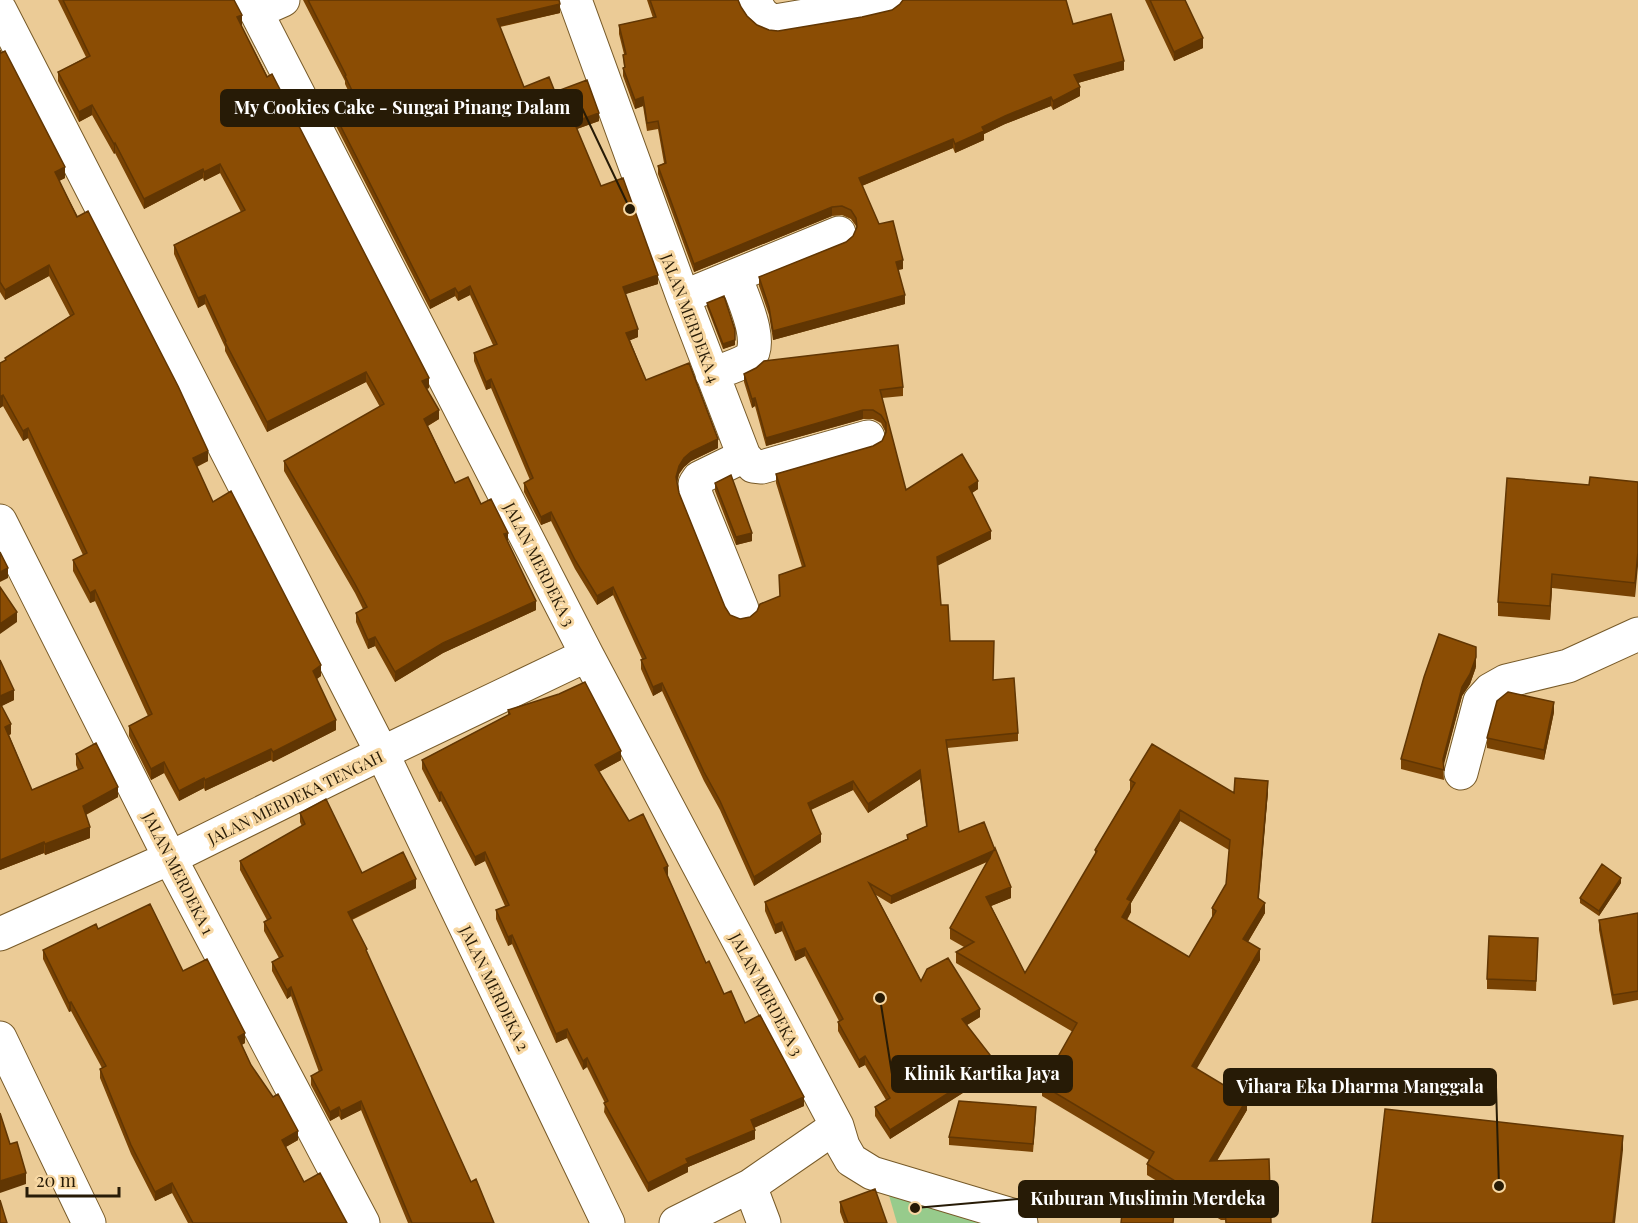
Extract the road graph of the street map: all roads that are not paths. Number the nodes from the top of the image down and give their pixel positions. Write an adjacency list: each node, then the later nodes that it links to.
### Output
1 (575, 0): 8 (street, JALAN MERDEKA 4)
2 (754, 0): 3 (street)
3 (887, 0)
4 (263, 4): 15 (street, JALAN MERDEKA 3)
5 (0, 10): 16 (street, JALAN MERDEKA 2)
6 (840, 233): 7 (street)
7 (735, 276): 8 (street); 9 (street)
8 (683, 297): 9 (street, JALAN MERDEKA 4)
9 (712, 375): 11 (street, JALAN MERDEKA 4)
10 (868, 437): 11 (street)
11 (744, 456): 13 (street)
12 (0, 520): 18 (street, JALAN MERDEKA 1)
13 (742, 609)
14 (1638, 634): 17 (street)
15 (587, 655): 16 (street, JALAN MERDEKA TENGAH); 21 (street, JALAN MERDEKA 3)
16 (382, 753): 18 (street, JALAN MERDEKA TENGAH); 25 (street, JALAN MERDEKA 2)
17 (1461, 773)
18 (170, 858): 19 (street, JALAN MERDEKA TENGAH); 24 (street, JALAN MERDEKA 1)
19 (0, 934)
20 (0, 1038): 23 (street)
21 (837, 1126): 22 (street); 28 (street, JALAN MERDEKA 3)
22 (750, 1186): 26 (street); 27 (street)
23 (89, 1223)
24 (363, 1223)
25 (608, 1223)
26 (676, 1223)
27 (764, 1223)
28 (1021, 1223)

